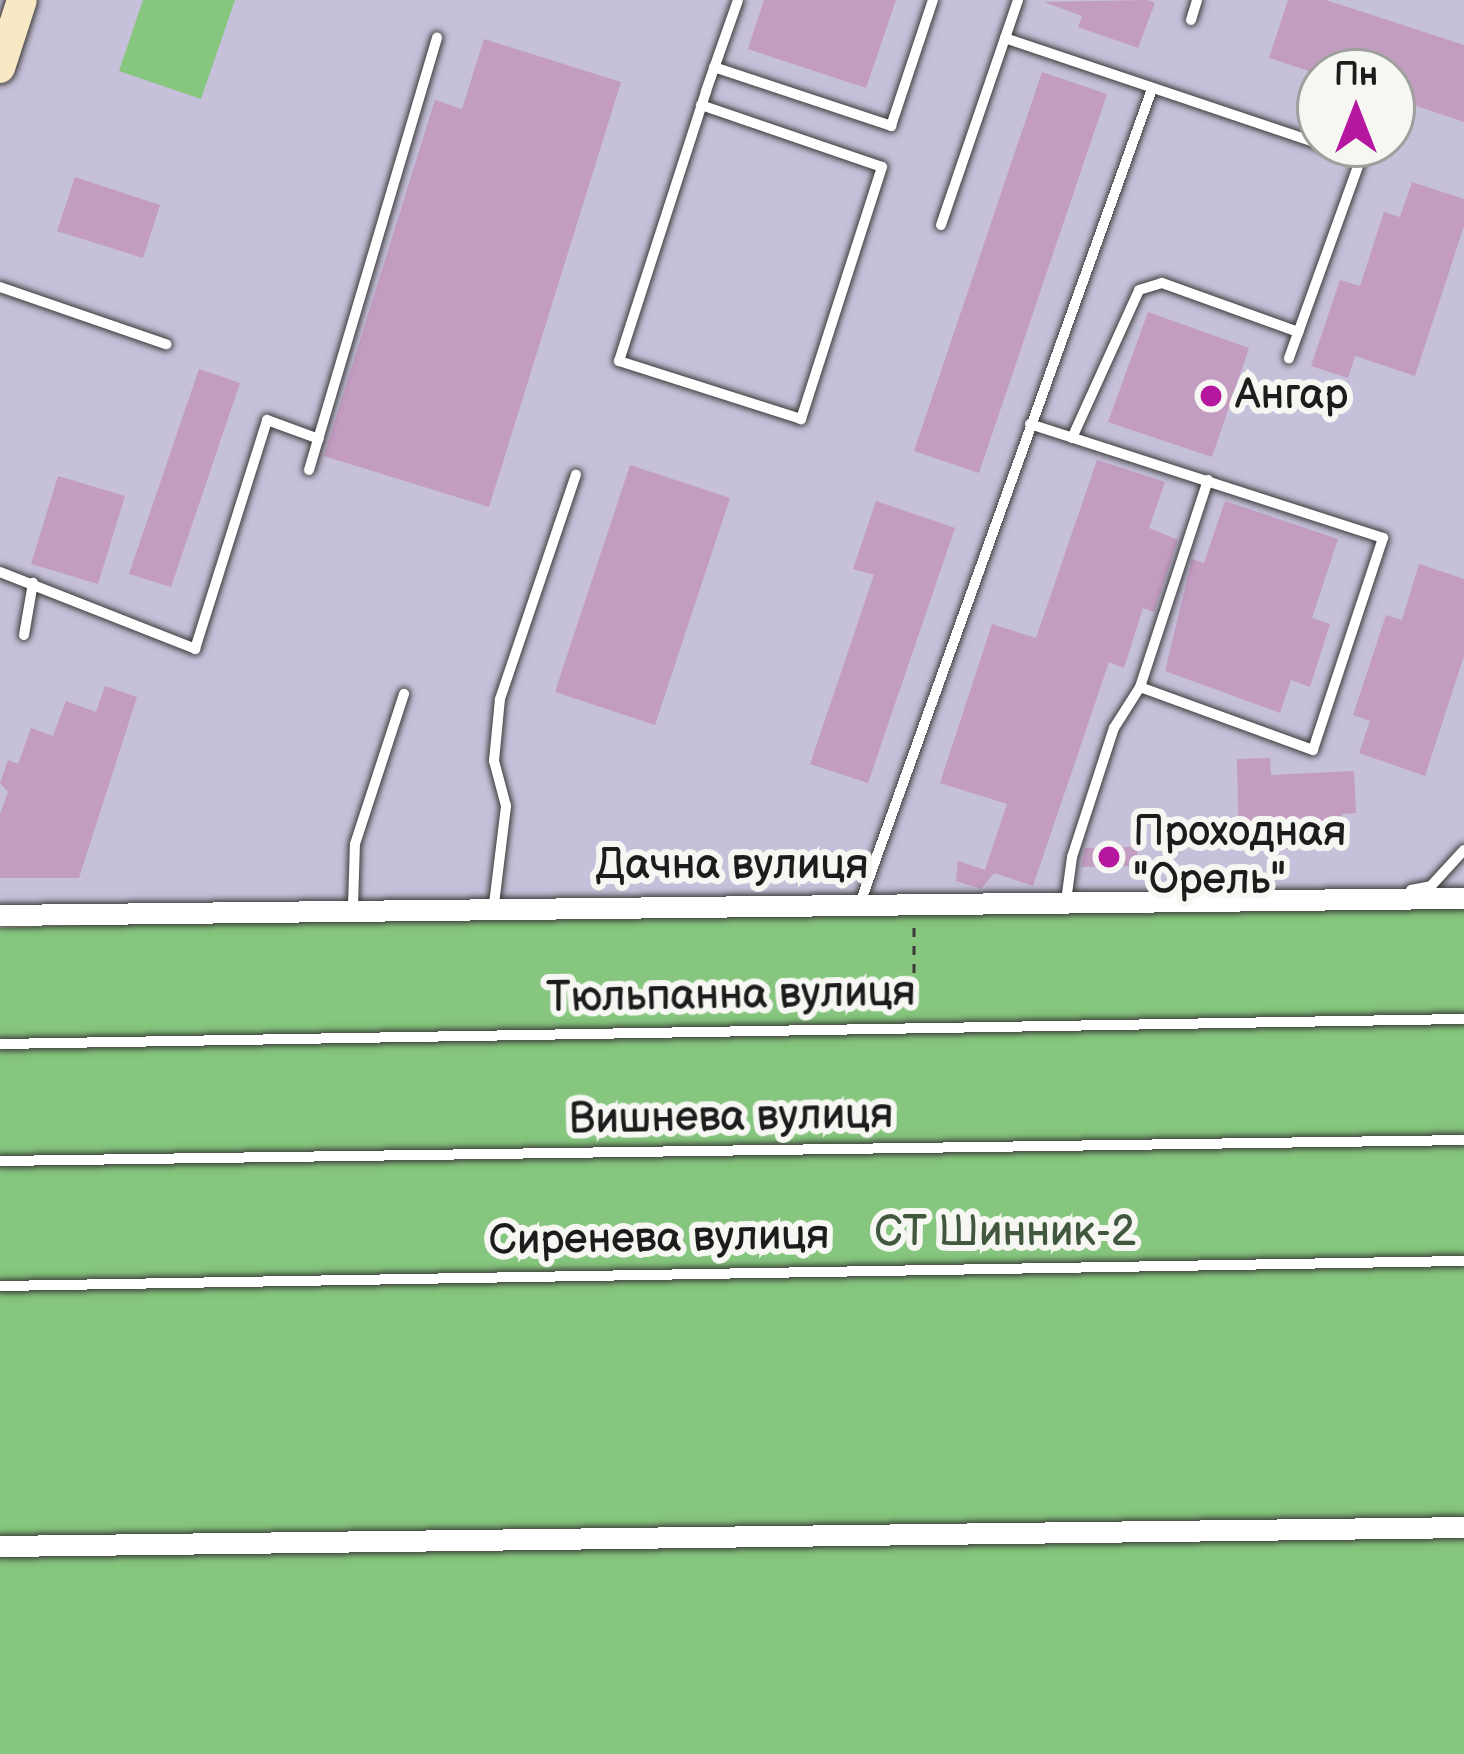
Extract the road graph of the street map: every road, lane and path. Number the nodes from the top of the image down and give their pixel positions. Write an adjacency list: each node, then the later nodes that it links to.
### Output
1 (22, 0): 7 (main road)
2 (738, 0): 10 (lane)
3 (933, 0): 10 (lane)
4 (1018, 0): 9 (lane)
5 (1197, 0): 6 (lane)
6 (1191, 20)
7 (6, 32): 11 (main road)
8 (437, 38): 21 (lane)
9 (1006, 38): 12 (lane); 14 (lane)
10 (714, 67): 13 (lane)
11 (0, 68)
12 (1152, 89): 16 (lane); 19 (lane)
13 (701, 105): 13 (lane)
14 (941, 225)
15 (0, 287): 17 (lane)
16 (1298, 332): 18 (lane); 20 (lane)
17 (166, 344)
18 (1288, 358)
19 (1030, 424): 20 (lane); 36 (lane)
20 (1072, 438): 24 (lane)
21 (319, 439): 22 (lane); 26 (lane)
22 (308, 470)
23 (576, 476): 33 (lane)
24 (1208, 481): 28 (lane); 28 (lane)
25 (0, 572): 26 (lane)
26 (33, 583): 27 (lane)
27 (24, 635)
28 (1140, 686): 34 (lane)
29 (404, 694): 35 (lane)
30 (1464, 850): 32 (lane)
31 (1464, 898): 32 (street, Дачна вулиця)
32 (1371, 899): 34 (street, Дачна вулиця)
33 (494, 904): 35 (street, Дачна вулиця); 36 (street, Дачна вулиця)
34 (1066, 905): 37 (street, Дачна вулиця)
35 (353, 906): 38 (street, Дачна вулиця)
36 (859, 906): 37 (street, Дачна вулиця)
37 (914, 907): 40 (path)
38 (0, 915)
39 (1464, 1019): 40 (lane, Тюльпанна вулиця)
40 (914, 1025): 41 (lane, Тюльпанна вулиця)
41 (0, 1044)
42 (1464, 1140): 43 (lane, Вишнева вулиця)
43 (0, 1162)
44 (1464, 1261): 45 (lane, Сиренева вулиця)
45 (0, 1286)
46 (1464, 1526): 47 (street)
47 (0, 1546)

